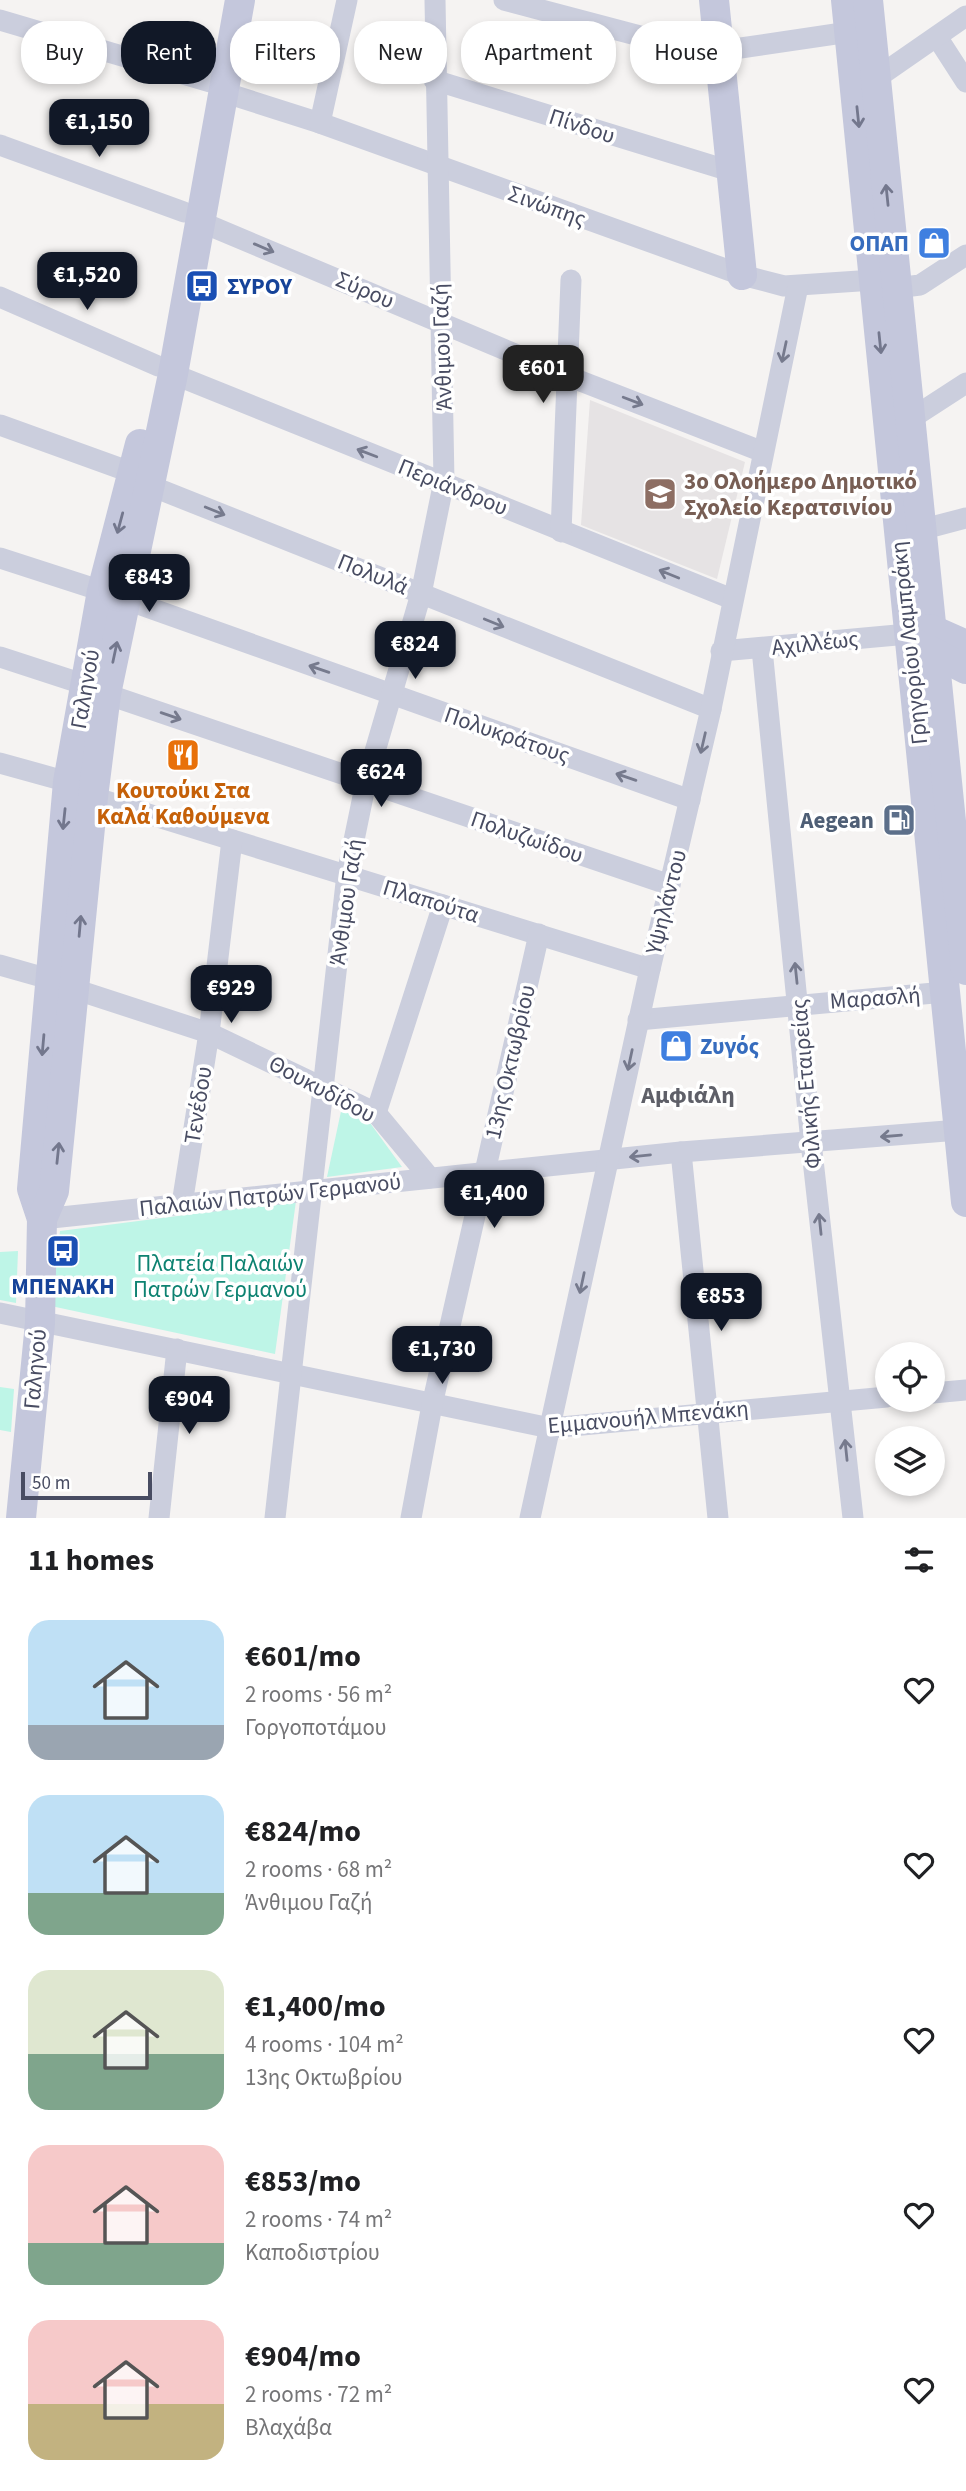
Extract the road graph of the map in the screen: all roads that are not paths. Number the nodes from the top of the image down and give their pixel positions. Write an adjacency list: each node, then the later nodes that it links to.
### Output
1 (223, 0): 22 (main road, Γαληνού)
2 (240, 0): 22 (main road, Γαληνού)
3 (347, 0): 23 (street)
4 (435, 0): 11 (street, Άνθιμου Γαζή)
5 (504, 0): 14 (street)
6 (714, 0): 12 (main road)
7 (846, 0): 13 (main road, Γρηγορίου Λαμπράκη)
8 (868, 0): 17 (main road, Γρηγορίου Λαμπράκη)
9 (966, 16): 15 (street)
10 (0, 20): 22 (street, Σινώπης)
11 (435, 21)
12 (716, 21)
13 (849, 32): 16 (street); 31 (main road, Γρηγορίου Λαμπράκη, one-way to 31)
14 (630, 33)
15 (937, 37): 17 (street); 18 (street)
16 (742, 48)
17 (876, 79): 31 (main road, Γρηγορίου Λαμπράκη, one-way to 17)
18 (966, 82)
19 (434, 84): 25 (street, Άνθιμου Γαζή)
20 (447, 84): 26 (street, Πίνδου)
21 (723, 84): 26 (main road)
22 (218, 88): 23 (street, Σινώπης); 27 (main road, Γαληνού)
23 (320, 123): 25 (street, Σινώπης)
24 (0, 145): 27 (street, Σύρου)
25 (437, 167): 29 (street, Σινώπης); 34 (street, Άνθιμου Γαζή)
26 (730, 171): 29 (main road)
27 (193, 217): 34 (street, Σύρου, one-way to 34); 35 (main road, Γαληνού)
28 (966, 255): 31 (street, Σινώπης)
29 (742, 275): 32 (street, Σινώπης)
30 (571, 280): 36 (street)
31 (885, 284): 32 (street, Σινώπης); 38 (main road, Γρηγορίου Λαμπράκη); 50 (main road, Γρηγορίου Λαμπράκη, one-way to 50)
32 (798, 286): 40 (street, Υψηλάντου, one-way to 40)
33 (0, 297): 35 (street, Περιάνδρου)
34 (440, 321): 36 (street, Σύρου); 42 (street, Άνθιμου Γαζή)
35 (166, 370): 41 (main road, Γαληνού); 42 (street, Περιάνδρου, one-way to 35)
36 (565, 375): 40 (street, Σύρου, one-way to 40); 45 (street)
37 (966, 383): 38 (street)
38 (909, 420): 44 (main road, Γρηγορίου Λαμπράκη)
39 (0, 425): 41 (street, Πολυλά)
40 (763, 452): 49 (street, Υψηλάντου)
41 (142, 480): 47 (street, Πολυλά, one-way to 47); 48 (main road, Γαληνού)
42 (444, 481): 45 (street, Περιάνδρου); 47 (street, Άνθιμου Γαζή)
43 (966, 518): 44 (street)
44 (920, 530): 50 (main road, Γρηγορίου Λαμπράκη)
45 (561, 531): 49 (street, Περιάνδρου, one-way to 45)
46 (0, 558): 48 (street, Πολυκράτους)
47 (421, 594): 58 (street, Άνθιμου Γαζή); 60 (street, Πολυλά, one-way to 60)
48 (114, 596): 57 (main road, Γαληνού); 58 (street, Πολυκράτους, one-way to 48)
49 (732, 599): 53 (street, Υψηλάντου)
50 (923, 639): 51 (main road); 52 (street, Αχιλλέως); 55 (main road); 59 (main road, Γρηγορίου Λαμπράκη); 74 (main road, Γρηγορίου Λαμπράκη)
51 (966, 645)
52 (762, 649): 53 (street, Αχιλλέως); 75 (street, Φιλικής Εταιρείας, one-way to 52)
53 (721, 651): 60 (street, Υψηλάντου)
54 (0, 657): 57 (street, Πολυζωίδου)
55 (966, 669)
56 (966, 685): 59 (main road)
57 (96, 690): 62 (street, Πολυζωίδου, one-way to 62); 63 (main road, Γαληνού)
58 (390, 694): 62 (street, Άνθιμου Γαζή); 64 (street, Πολυκράτους, one-way to 58)
59 (938, 703): 72 (main road, Γρηγορίου Λαμπράκη)
60 (711, 709): 64 (street, Υψηλάντου, one-way to 64)
61 (0, 763): 63 (street, Πλαπούτα)
62 (366, 782): 66 (street, Άνθιμου Γαζή); 67 (street, Πολυζωίδου)
63 (80, 790): 65 (street, Πλαπούτα); 73 (main road, Γαληνού)
64 (690, 800): 67 (street, Υψηλάντου)
65 (232, 840): 66 (street, Πλαπούτα); 77 (street, Τενέδου)
66 (346, 874): 68 (street, Πλαπούτα); 78 (street, Άνθιμου Γαζή)
67 (670, 885): 71 (street, Υψηλάντου)
68 (443, 905): 69 (street, Πλαπούτα); 79 (street)
69 (539, 934): 71 (street, Πλαπούτα); 84 (street, 13ης Οκτωβρίου)
70 (0, 965): 73 (street, Θουκυδίδου)
71 (650, 969): 76 (street, Υψηλάντου)
72 (966, 970)
73 (61, 984): 77 (street, Θουκυδίδου); 89 (main road, Γαληνού)
74 (945, 992): 75 (street, Μαρασλή); 80 (main road, Γρηγορίου Λαμπράκη)
75 (799, 1004): 76 (street, Μαρασλή); 81 (street, Φιλικής Εταιρείας)
76 (638, 1020): 83 (street, Υψηλάντου, one-way to 83)
77 (209, 1033): 78 (street, Θουκυδίδου); 88 (street, Τενέδου)
78 (323, 1085): 79 (street, Θουκυδίδου); 86 (street, Άνθιμου Γαζή)
79 (376, 1113): 85 (street, Θουκυδίδου)
80 (959, 1130): 81 (street, Παλαιών Πατρών Γερμανού, one-way to 81); 87 (main road, Γρηγορίου Λαμπράκη)
81 (811, 1142): 82 (street, Παλαιών Πατρών Γερμανού); 97 (street, Φιλικής Εταιρείας, one-way to 81)
82 (681, 1152): 83 (street, Παλαιών Πατρών Γερμανού, one-way to 83); 99 (street)
83 (608, 1160): 84 (street, Παλαιών Πατρών Γερμανού); 100 (street, Υψηλάντου, one-way to 100)
84 (485, 1172): 85 (street, Παλαιών Πατρών Γερμανού); 98 (street, 13ης Οκτωβρίου)
85 (430, 1178): 86 (street, Παλαιών Πατρών Γερμανού)
86 (309, 1191): 88 (street, Παλαιών Πατρών Γερμανού); 93 (street, Άνθιμου Γαζή)
87 (966, 1202)
88 (182, 1204): 89 (street, Παλαιών Πατρών Γερμανού)
89 (42, 1219): 91 (main road, Γαληνού)
90 (0, 1313): 91 (street, Εμμανουήλ Μπενάκη)
91 (40, 1323): 92 (street, Εμμανουήλ Μπενάκη); 101 (main road, Γαληνού)
92 (177, 1349): 93 (street, Εμμανουήλ Μπενάκη); 102 (street)
93 (289, 1376): 98 (street, Εμμανουήλ Μπενάκη); 103 (street, Άνθιμου Γαζή)
94 (966, 1390): 95 (street)
95 (945, 1392)
96 (875, 1398): 97 (street, Εμμανουήλ Μπενάκη)
97 (840, 1401): 99 (street, Εμμανουήλ Μπενάκη); 107 (street, Φιλικής Εταιρείας, one-way to 97)
98 (432, 1405): 100 (street, Εμμανουήλ Μπενάκη); 104 (street, 13ης Οκτωβρίου)
99 (708, 1412): 100 (street, Εμμανουήλ Μπενάκη); 106 (street)
100 (550, 1428): 105 (street, Υψηλάντου)
101 (21, 1518)
102 (159, 1518)
103 (275, 1518)
104 (411, 1518)
105 (530, 1518)
106 (718, 1518)
107 (853, 1518)

